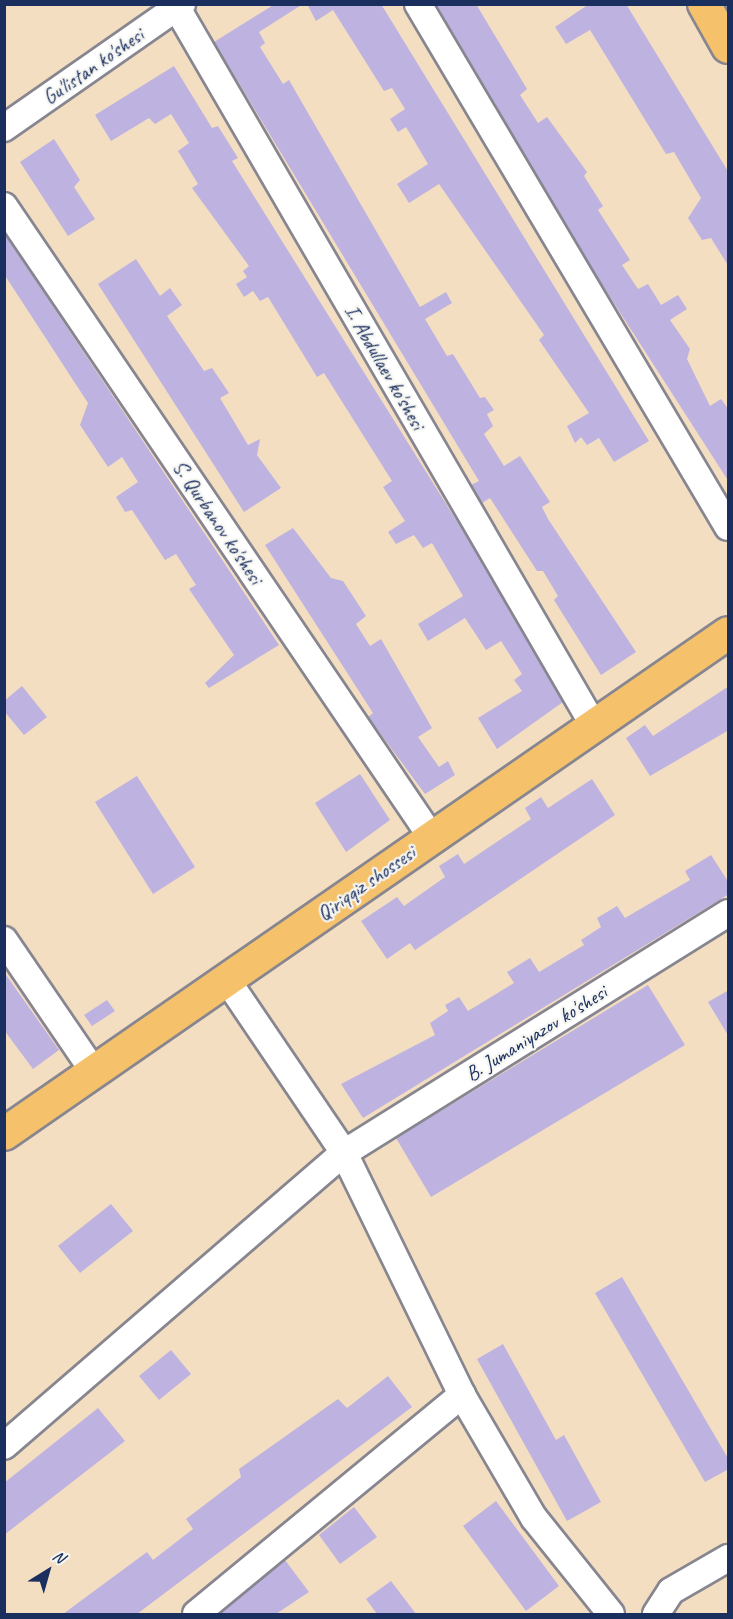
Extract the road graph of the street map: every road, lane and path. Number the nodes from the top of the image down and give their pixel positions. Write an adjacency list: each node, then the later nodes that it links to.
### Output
1 (418, 4): 7 (street)
2 (704, 4): 4 (main road)
3 (179, 6): 5 (street, Gu'listan ko'shesi); 9 (street, I. Abdullaev ko'shesi)
4 (729, 46)
5 (4, 128)
6 (4, 206): 10 (street, S. Qurbanov ko'shesi)
7 (729, 526)
8 (729, 633): 9 (main road, Qiriqqiz shossesi)
9 (594, 726): 10 (main road, Qiriqqiz shossesi)
10 (432, 838): 13 (main road, Qiriqqiz shossesi)
11 (729, 913): 16 (street, B. Jumaniyazov ko'shesi)
12 (4, 940): 14 (street)
13 (226, 980): 14 (main road, Qiriqqiz shossesi); 16 (street)
14 (94, 1072): 15 (main road, Qiriqqiz shossesi)
15 (4, 1134)
16 (344, 1153): 17 (street); 18 (street, B. Jumaniyazov ko'shesi)
17 (462, 1395): 20 (street); 21 (street)
18 (4, 1446)
19 (729, 1558): 22 (street)
20 (196, 1614)
21 (611, 1614)
22 (656, 1614)

